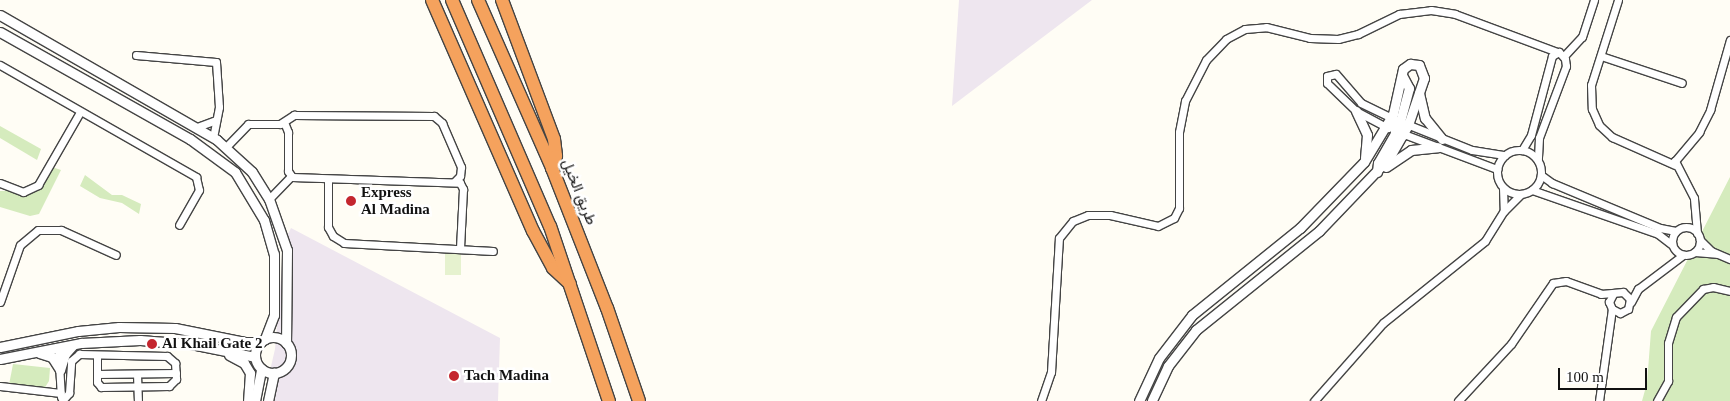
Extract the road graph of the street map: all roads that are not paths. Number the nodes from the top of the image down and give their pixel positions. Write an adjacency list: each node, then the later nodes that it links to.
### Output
1 (432, 0): 59 (highway)
2 (452, 0): 59 (highway)
3 (478, 0): 32 (highway, طريق الخيل)
4 (502, 0): 32 (highway)
5 (1594, 0): 12 (street)
6 (1618, 0): 13 (street)
7 (0, 15): 22 (street)
8 (0, 32): 71 (street)
9 (1730, 40): 31 (street)
10 (1557, 52): 12 (street); 27 (street); 96 (street)
11 (136, 55): 19 (street)
12 (1564, 56): 29 (street)
13 (1601, 56): 15 (street); 31 (street)
14 (0, 65): 18 (street)
15 (1682, 83)
16 (1419, 93): 20 (street); 20 (street); 25 (street)
17 (1356, 111): 20 (street); 23 (street); 30 (street)
18 (80, 112): 39 (street); 46 (street)
19 (216, 120): 22 (street); 24 (street)
20 (1400, 121): 23 (street); 23 (street); 25 (street)
21 (284, 122): 26 (street); 36 (street); 38 (street)
22 (197, 127): 24 (street)
23 (1396, 131): 25 (street); 30 (street); 34 (street)
24 (213, 137): 26 (street)
25 (1440, 143): 28 (street); 33 (street); 34 (street)
26 (226, 146): 43 (street)
27 (1522, 150): 28 (street); 29 (street)
28 (1505, 155): 33 (street)
29 (1538, 160): 35 (street)
30 (1364, 162): 97 (street)
31 (1675, 165): 44 (street)
32 (552, 168): 95 (highway, طريق الخيل)
33 (1497, 169): 40 (street)
34 (1378, 172): 98 (street)
35 (1541, 175): 41 (street); 48 (street)
36 (291, 176): 37 (street); 43 (street)
37 (328, 179): 38 (street); 51 (street)
38 (454, 182): 51 (street)
39 (0, 183)
40 (1503, 188): 42 (street); 45 (street)
41 (1532, 190): 42 (street); 50 (street)
42 (1520, 194): 45 (street)
43 (268, 199): 72 (street)
44 (1696, 210): 47 (street); 49 (street)
45 (1504, 211): 99 (street)
46 (179, 225)
47 (1686, 227): 48 (street); 49 (street)
48 (1676, 231): 50 (street)
49 (1699, 236): 53 (street); 54 (street)
50 (1672, 247): 56 (street); 58 (street)
51 (460, 248): 52 (street)
52 (493, 250)
53 (1695, 252): 54 (street); 56 (street)
54 (1716, 254): 57 (street)
55 (116, 255): 65 (street)
56 (1683, 256): 58 (street)
57 (1730, 259)
58 (1669, 267): 60 (street)
59 (572, 286): 94 (highway)
60 (1641, 287): 62 (street); 66 (street)
61 (1730, 291): 102 (street)
62 (1623, 292): 64 (street); 66 (street)
63 (1597, 293): 64 (street); 67 (street); 100 (street)
64 (1613, 294): 67 (street)
65 (0, 302)
66 (1631, 302): 68 (street)
67 (1611, 305): 68 (street); 69 (street)
68 (1623, 312): 69 (street)
69 (1610, 329): 101 (street)
70 (68, 334): 71 (street); 74 (street); 75 (street)
71 (263, 341): 72 (street); 79 (street)
72 (286, 343): 86 (street)
73 (74, 344): 75 (street); 76 (street); 82 (street)
74 (1, 347)
75 (58, 347): 77 (street); 82 (street)
76 (218, 350): 79 (street); 91 (street)
77 (36, 353): 80 (street); 82 (street)
78 (97, 356): 83 (street); 84 (street); 89 (street)
79 (255, 357): 81 (street)
80 (0, 359)
81 (261, 369): 86 (street); 92 (street)
82 (60, 370): 89 (street)
83 (176, 373): 85 (street); 88 (street)
84 (97, 374): 85 (street); 88 (street)
85 (137, 374): 88 (street)
86 (274, 374): 93 (street)
87 (0, 386): 89 (street)
88 (137, 386): 90 (street)
89 (61, 398)
90 (138, 401)
91 (248, 401)
92 (255, 401)
93 (268, 401)
94 (609, 401)
95 (638, 401)
96 (1041, 401)
97 (1138, 401)
98 (1152, 401)
99 (1314, 401)
100 (1458, 401)
101 (1599, 401)
102 (1657, 401)

